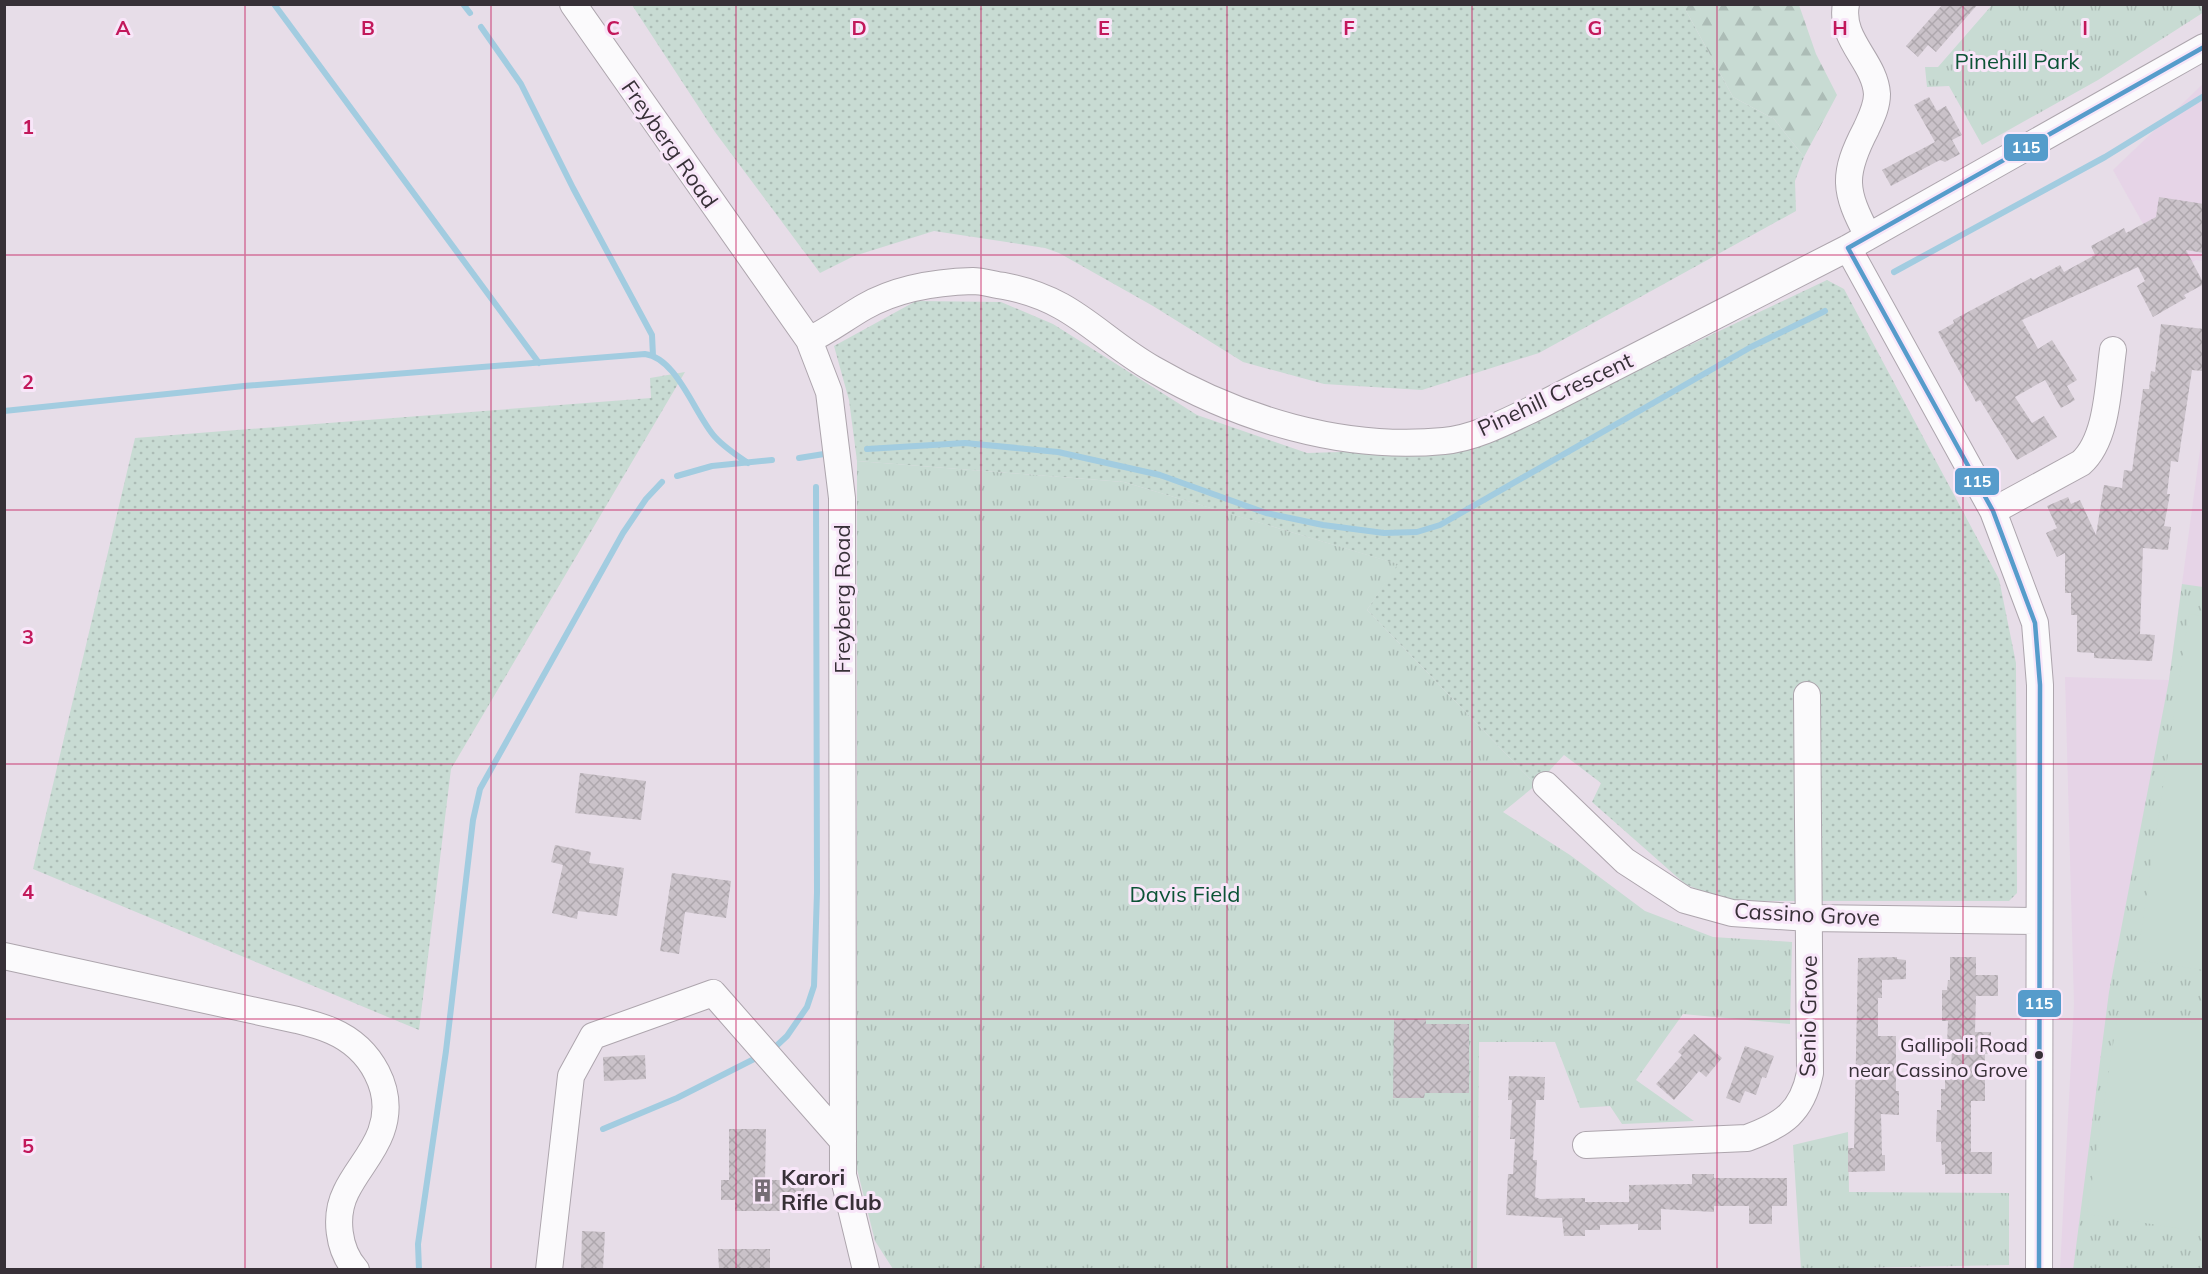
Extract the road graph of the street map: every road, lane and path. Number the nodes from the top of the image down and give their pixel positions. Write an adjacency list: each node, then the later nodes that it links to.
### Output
1 (573, 4): 5 (street, Freyberg Road)
2 (1846, 4): 4 (street)
3 (2204, 47): 4 (street, Pinehill Crescent)
4 (1858, 242): 5 (street, Pinehill Crescent); 7 (street)
5 (809, 340): 13 (street, Freyberg Road)
6 (2113, 350): 7 (street)
7 (1993, 511): 11 (street)
8 (1807, 695): 10 (street, Senio Grove)
9 (1546, 784): 10 (street, Cassino Grove)
10 (1809, 918): 11 (street, Cassino Grove); 14 (street, Senio Grove)
11 (2039, 921): 18 (street)
12 (4, 956): 15 (street)
13 (843, 1141): 16 (street); 17 (street, Freyberg Road)
14 (1586, 1145)
15 (356, 1269)
16 (549, 1269)
17 (866, 1269)
18 (2039, 1269)

